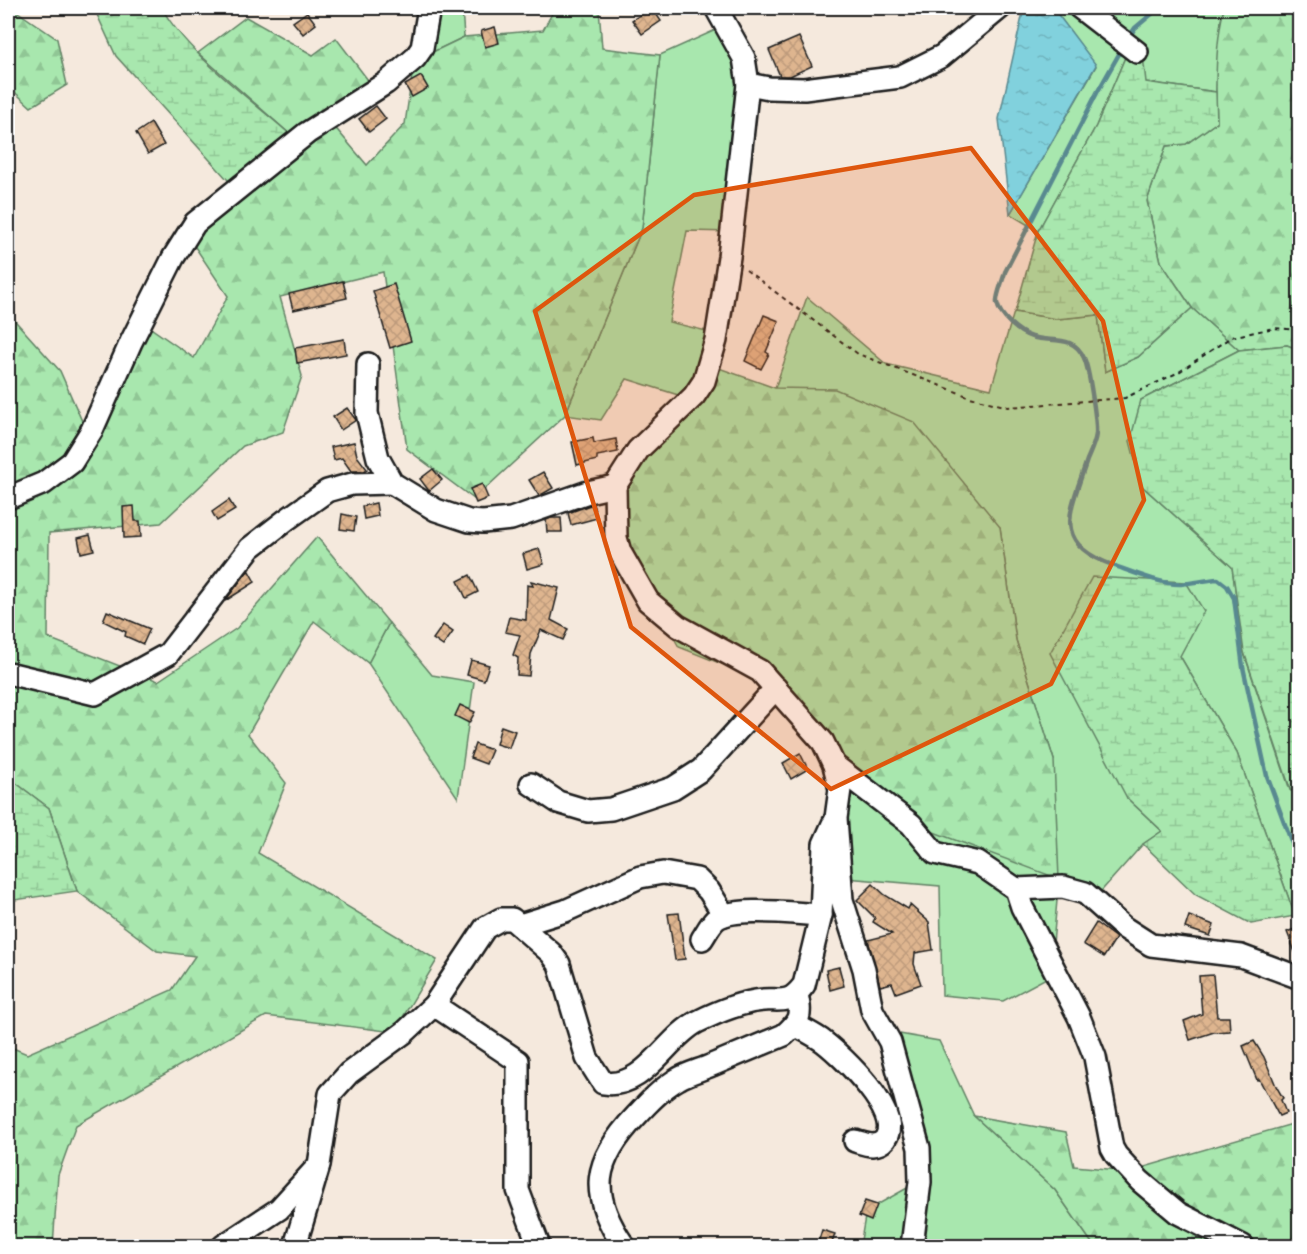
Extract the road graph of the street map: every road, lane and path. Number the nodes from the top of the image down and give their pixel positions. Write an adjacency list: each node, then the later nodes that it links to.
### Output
1 (429, 8): 12 (street)
2 (716, 8): 6 (street)
3 (1000, 8): 6 (street)
4 (1080, 8): 5 (street)
5 (1137, 52)
6 (748, 84): 7 (street)
7 (729, 257): 8 (path); 11 (street)
8 (1299, 330)
9 (368, 364): 10 (street)
10 (392, 483): 11 (street); 13 (street)
11 (615, 486): 14 (street)
12 (8, 498)
13 (8, 673)
14 (776, 688): 15 (street); 16 (street)
15 (834, 765): 17 (street); 18 (street)
16 (531, 784)
17 (836, 818): 20 (street); 33 (street)
18 (1016, 889): 23 (street); 34 (street)
19 (724, 915): 20 (street); 21 (street); 22 (street)
20 (821, 915): 24 (street)
21 (520, 925): 24 (street); 25 (street)
22 (702, 939)
23 (1299, 978)
24 (797, 995): 26 (street)
25 (434, 1005): 28 (street); 31 (street)
26 (795, 1025): 27 (street); 32 (street)
27 (855, 1141)
28 (320, 1165): 29 (street); 30 (street)
29 (223, 1246)
30 (295, 1246)
31 (539, 1246)
32 (624, 1246)
33 (912, 1246)
34 (1243, 1246)

